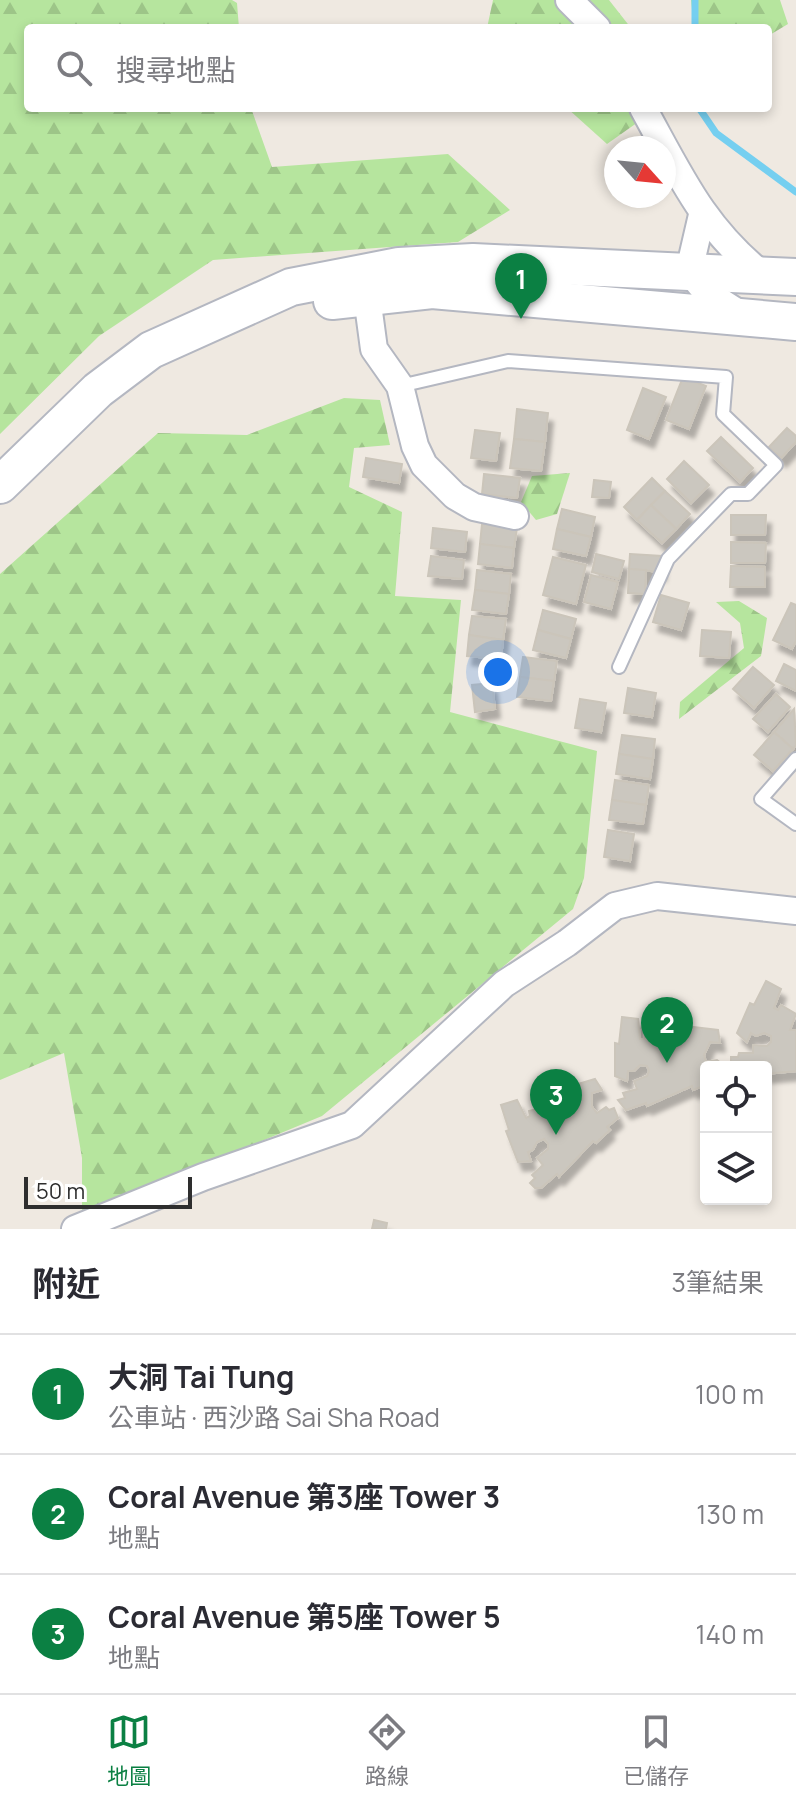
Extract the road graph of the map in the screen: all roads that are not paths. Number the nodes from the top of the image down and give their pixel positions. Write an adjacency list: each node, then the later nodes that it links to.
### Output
1 (569, 0): 2 (street)
2 (593, 24)
3 (645, 112): 4 (street)
4 (702, 215): 5 (street); 6 (street)
5 (689, 271): 6 (main road); 7 (main road); 8 (street)
6 (780, 277)
7 (365, 284): 8 (main road); 10 (street); 11 (main road)
8 (743, 316): 9 (main road)
9 (796, 322)
10 (400, 386): 12 (street); 13 (lane)
11 (0, 485)
12 (515, 516)
13 (619, 667)
14 (796, 759): 15 (lane)
15 (796, 824)
16 (796, 911): 17 (street)
17 (75, 1229)

